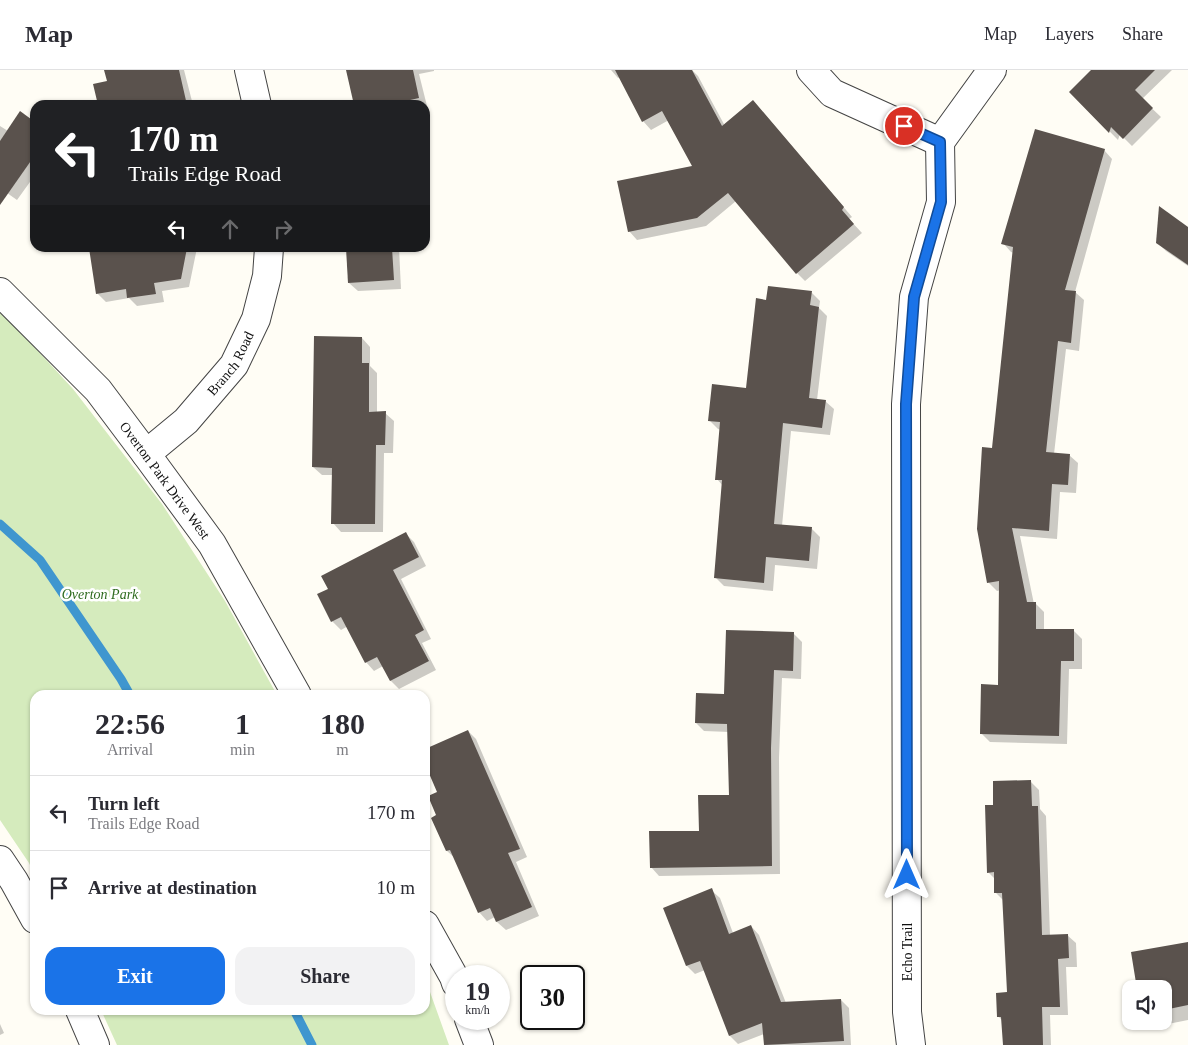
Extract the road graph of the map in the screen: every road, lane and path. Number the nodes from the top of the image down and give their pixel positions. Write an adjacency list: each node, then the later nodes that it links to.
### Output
1 (249, 70): 4 (street)
2 (811, 70): 5 (street)
3 (992, 70): 5 (street)
4 (256, 100)
5 (940, 142): 18 (street, Echo Trail)
6 (268, 252): 8 (street, Branch Road)
7 (0, 292): 8 (street, Overton Park Drive West)
8 (146, 454): 9 (street, Overton Park Drive West)
9 (294, 690)
10 (0, 860): 11 (street)
11 (30, 910)
12 (430, 934): 13 (street)
13 (447, 965)
14 (82, 1015): 16 (street)
15 (473, 1030): 17 (street)
16 (95, 1045)
17 (479, 1045)
18 (911, 1045)

